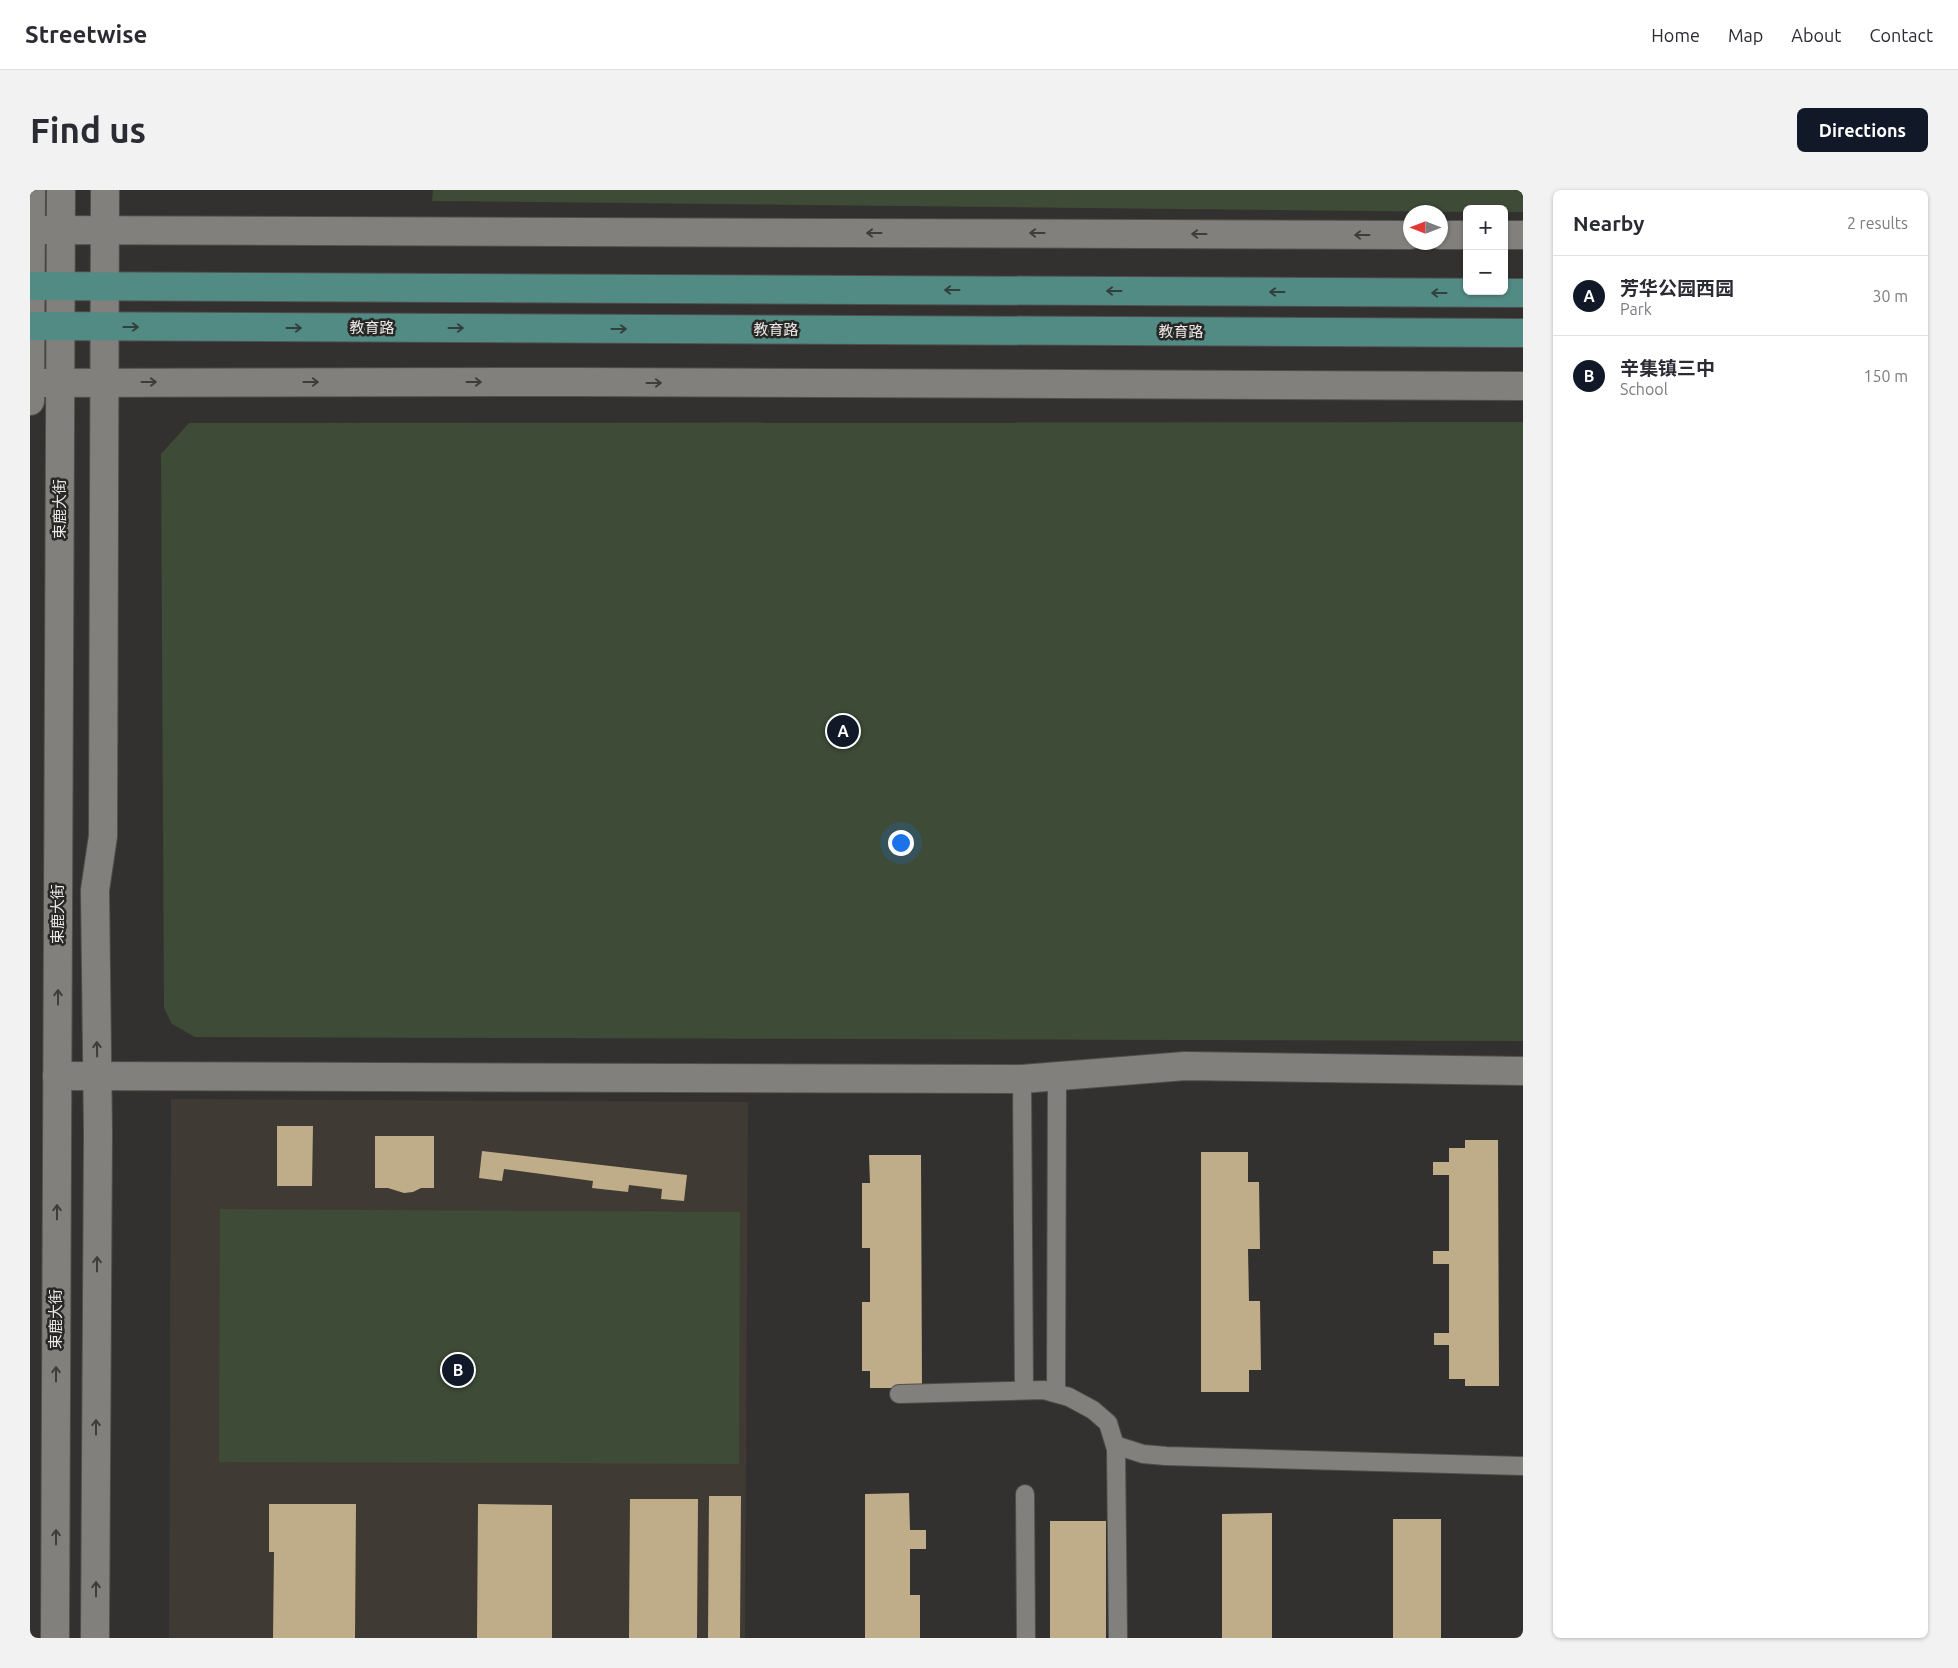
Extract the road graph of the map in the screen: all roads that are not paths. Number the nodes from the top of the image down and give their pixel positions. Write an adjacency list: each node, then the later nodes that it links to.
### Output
1 (31, 190): 4 (street)
2 (61, 190): 5 (street, 束鹿大街)
3 (105, 190): 6 (street)
4 (30, 230): 5 (street); 12 (street)
5 (61, 230): 6 (street); 13 (street, 束鹿大街)
6 (105, 230): 7 (street, one-way to 6); 14 (street)
7 (1403, 235)
8 (1448, 235): 9 (street)
9 (1463, 235)
10 (1508, 235): 11 (street)
11 (1523, 235)
12 (30, 286): 13 (main road); 16 (street)
13 (60, 286): 14 (main road); 17 (street, 束鹿大街)
14 (104, 286): 15 (main road, one-way to 14); 18 (street)
15 (1523, 293)
16 (30, 326): 17 (main road, 教育路); 22 (street)
17 (60, 326): 18 (main road, 教育路); 20 (street, 束鹿大街)
18 (104, 327): 19 (main road, 教育路, one-way to 19); 21 (street)
19 (1523, 333)
20 (60, 382): 21 (street); 22 (street); 26 (street, 束鹿大街, one-way to 20)
21 (104, 382): 23 (street, one-way to 23); 27 (street, one-way to 21)
22 (30, 383): 24 (street)
23 (1523, 386)
24 (30, 401)
25 (1523, 1071): 28 (street)
26 (58, 1076): 27 (street); 36 (street, 束鹿大街, one-way to 26)
27 (97, 1076): 29 (street); 37 (street, one-way to 27)
28 (1057, 1076): 29 (street); 31 (lane)
29 (1022, 1079): 30 (lane)
30 (1024, 1390): 31 (lane); 32 (lane)
31 (1056, 1393): 33 (lane)
32 (899, 1394)
33 (1115, 1445): 34 (lane); 39 (lane)
34 (1523, 1466)
35 (1025, 1494): 38 (lane)
36 (55, 1638)
37 (95, 1638)
38 (1026, 1638)
39 (1118, 1638)

